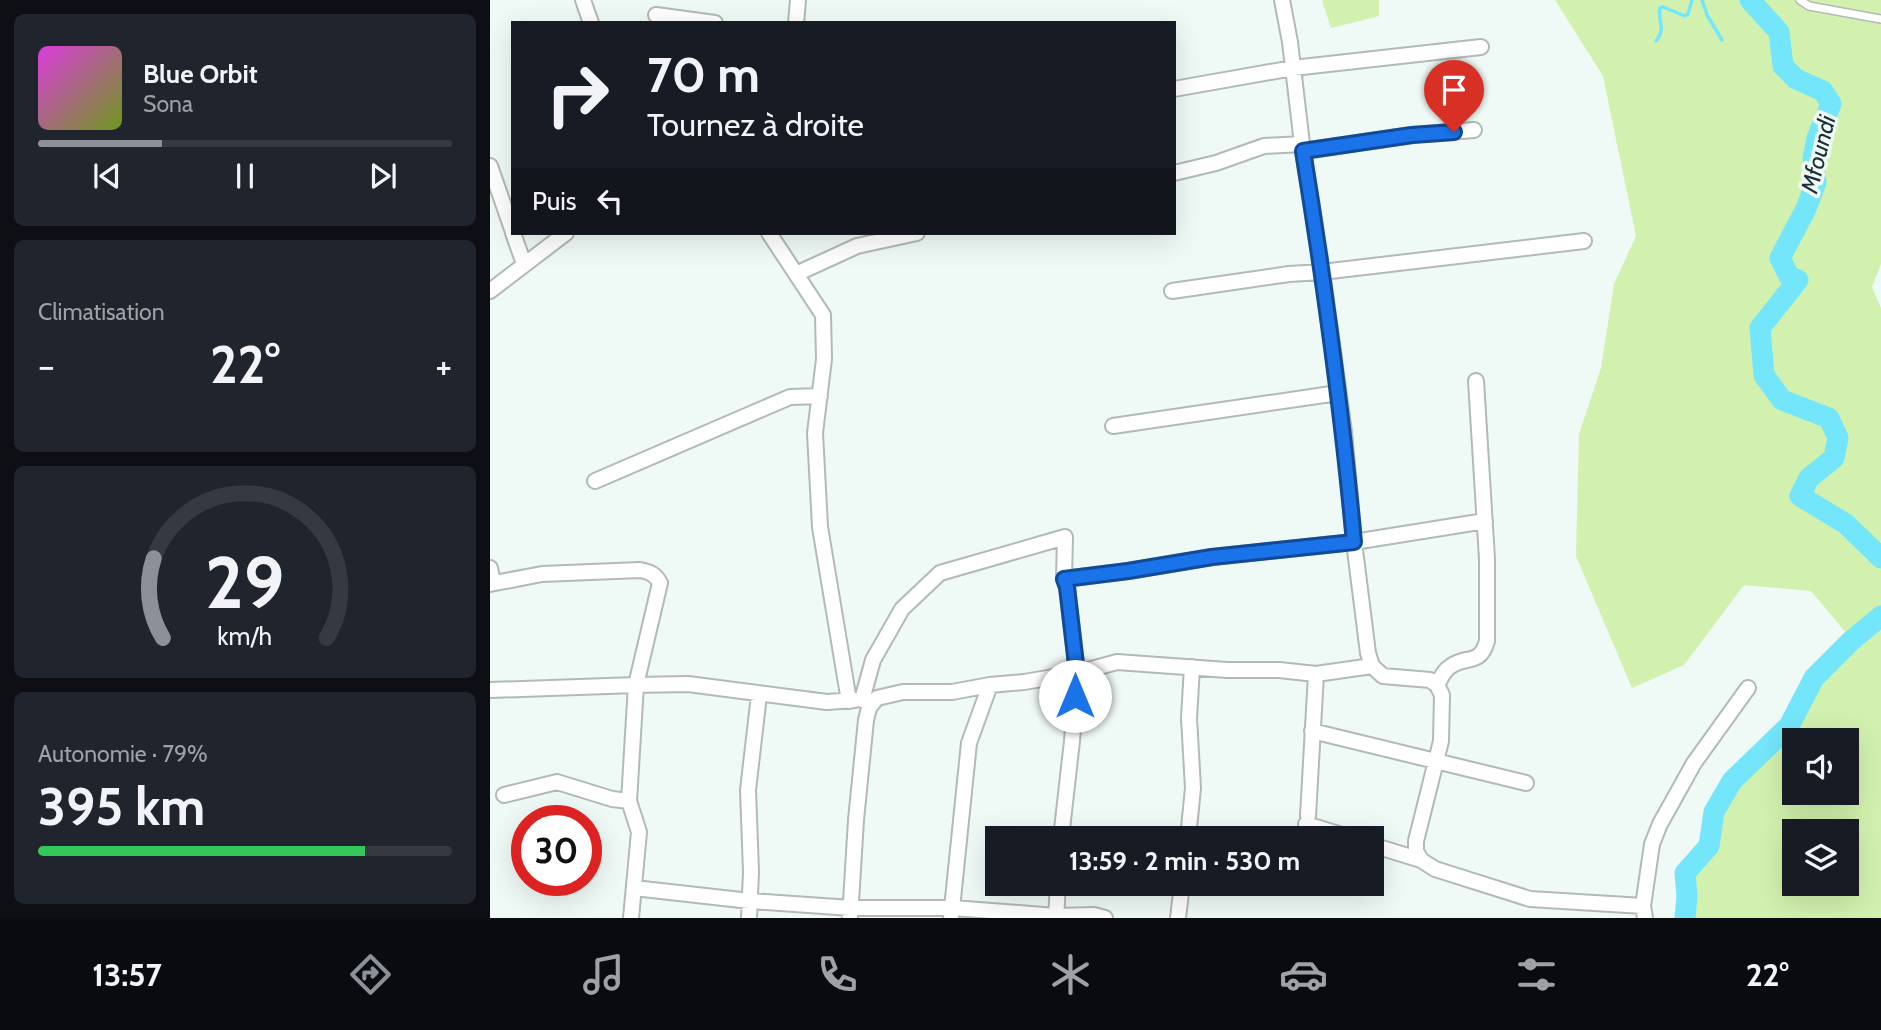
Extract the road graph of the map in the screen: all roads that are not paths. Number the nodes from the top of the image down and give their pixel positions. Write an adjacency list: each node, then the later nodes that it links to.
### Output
1 (583, 0): 7 (street)
2 (798, 0): 9 (street)
3 (1282, 0): 11 (street)
4 (1800, 0): 6 (lane)
5 (656, 15): 8 (street)
6 (1881, 19)
7 (590, 21)
8 (700, 21)
9 (796, 21)
10 (1481, 47): 11 (street)
11 (1293, 68): 12 (street); 14 (street)
12 (1176, 89)
13 (1474, 130): 14 (street)
14 (1303, 147): 16 (street); 24 (street)
15 (490, 166): 17 (street)
16 (1176, 173)
17 (511, 226)
18 (514, 235): 23 (street)
19 (563, 235): 23 (street)
20 (770, 235): 25 (street)
21 (908, 235): 25 (street)
22 (1584, 241): 24 (street)
23 (524, 264): 26 (street)
24 (1322, 272): 27 (street); 29 (street)
25 (796, 274): 30 (street)
26 (490, 291)
27 (1172, 291)
28 (1476, 381): 33 (street)
29 (1338, 393): 31 (street); 34 (street)
30 (820, 396): 32 (street); 49 (street)
31 (1112, 426)
32 (595, 481)
33 (1485, 521): 34 (street); 44 (street)
34 (1354, 542): 36 (street); 38 (street)
35 (490, 568): 37 (street)
36 (1064, 579): 40 (street); 49 (street)
37 (492, 584): 42 (street)
38 (1372, 666): 41 (street); 44 (street)
39 (1192, 667): 40 (street); 41 (street); 56 (street)
40 (1077, 673): 43 (street); 55 (street)
41 (1316, 674): 50 (street)
42 (636, 684): 46 (street); 47 (street); 54 (street)
43 (990, 685): 48 (street); 66 (street)
44 (1437, 685): 51 (street)
45 (1748, 688): 64 (street)
46 (490, 690)
47 (759, 695): 49 (street); 63 (street)
48 (877, 698): 49 (street); 65 (street)
49 (855, 700)
50 (1312, 731): 51 (street); 57 (street)
51 (1436, 760): 52 (street); 59 (street)
52 (1526, 783)
53 (504, 795): 54 (street)
54 (629, 801): 60 (street)
55 (1062, 826)
56 (1189, 826)
57 (1322, 826)
58 (1384, 849): 59 (street)
59 (1421, 860): 64 (street)
60 (634, 888): 63 (street); 68 (street)
61 (1057, 896): 67 (street)
62 (1181, 896): 71 (street)
63 (750, 901): 65 (street); 69 (street)
64 (1644, 912)
65 (851, 913): 66 (street)
66 (952, 913): 67 (street)
67 (1056, 917): 70 (street)
68 (631, 918)
69 (748, 918)
70 (1105, 918)
71 (1178, 918)

